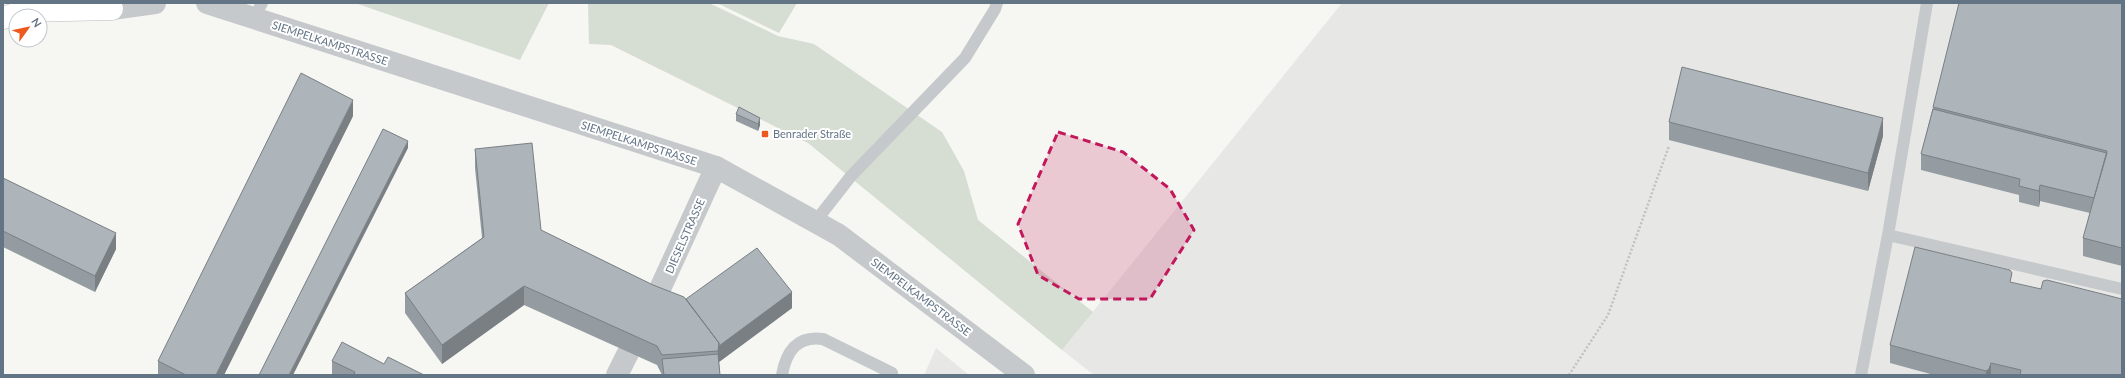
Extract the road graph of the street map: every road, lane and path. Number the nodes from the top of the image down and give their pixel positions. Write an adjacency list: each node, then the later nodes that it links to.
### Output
1 (155, 3): 5 (street)
2 (207, 3): 6 (street, SIEMPELKAMPSTRASSE)
3 (997, 3): 10 (lane)
4 (1927, 3): 11 (lane)
5 (107, 6): 7 (main road)
6 (258, 11): 9 (street, SIEMPELKAMPSTRASSE)
7 (3, 18)
8 (1669, 146): 19 (path)
9 (716, 167): 10 (street, SIEMPELKAMPSTRASSE); 13 (street, DIESELSTRASSE)
10 (815, 222): 18 (street, SIEMPELKAMPSTRASSE)
11 (1888, 235): 12 (lane); 20 (lane)
12 (2122, 288)
13 (653, 304)
14 (628, 353): 16 (street)
15 (892, 373): 17 (lane)
16 (617, 375)
17 (782, 375)
18 (1024, 375)
19 (1569, 375)
20 (1861, 375)

